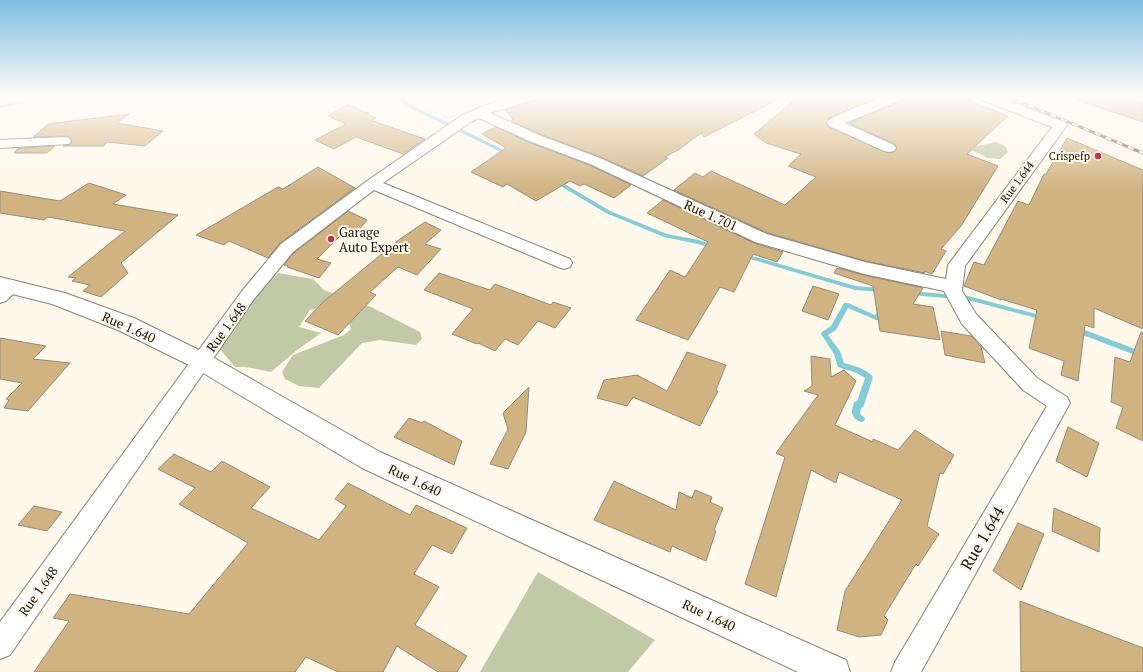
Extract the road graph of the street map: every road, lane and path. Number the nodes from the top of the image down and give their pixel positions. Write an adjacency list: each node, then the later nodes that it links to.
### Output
1 (454, 127): 8 (street, Rue 1.648)
2 (511, 127): 11 (street, Rue 1.701)
3 (844, 127): 7 (street)
4 (1058, 127): 11 (street, Rue 1.644)
5 (64, 141): 6 (street)
6 (0, 144)
7 (889, 148)
8 (372, 184): 9 (street); 12 (street, Rue 1.648)
9 (564, 263)
10 (4, 289): 12 (street, Rue 1.640)
11 (955, 293): 15 (street, Rue 1.644)
12 (201, 361): 13 (street, Rue 1.648); 14 (street, Rue 1.640)
13 (0, 645)
14 (834, 672)
15 (905, 672)

